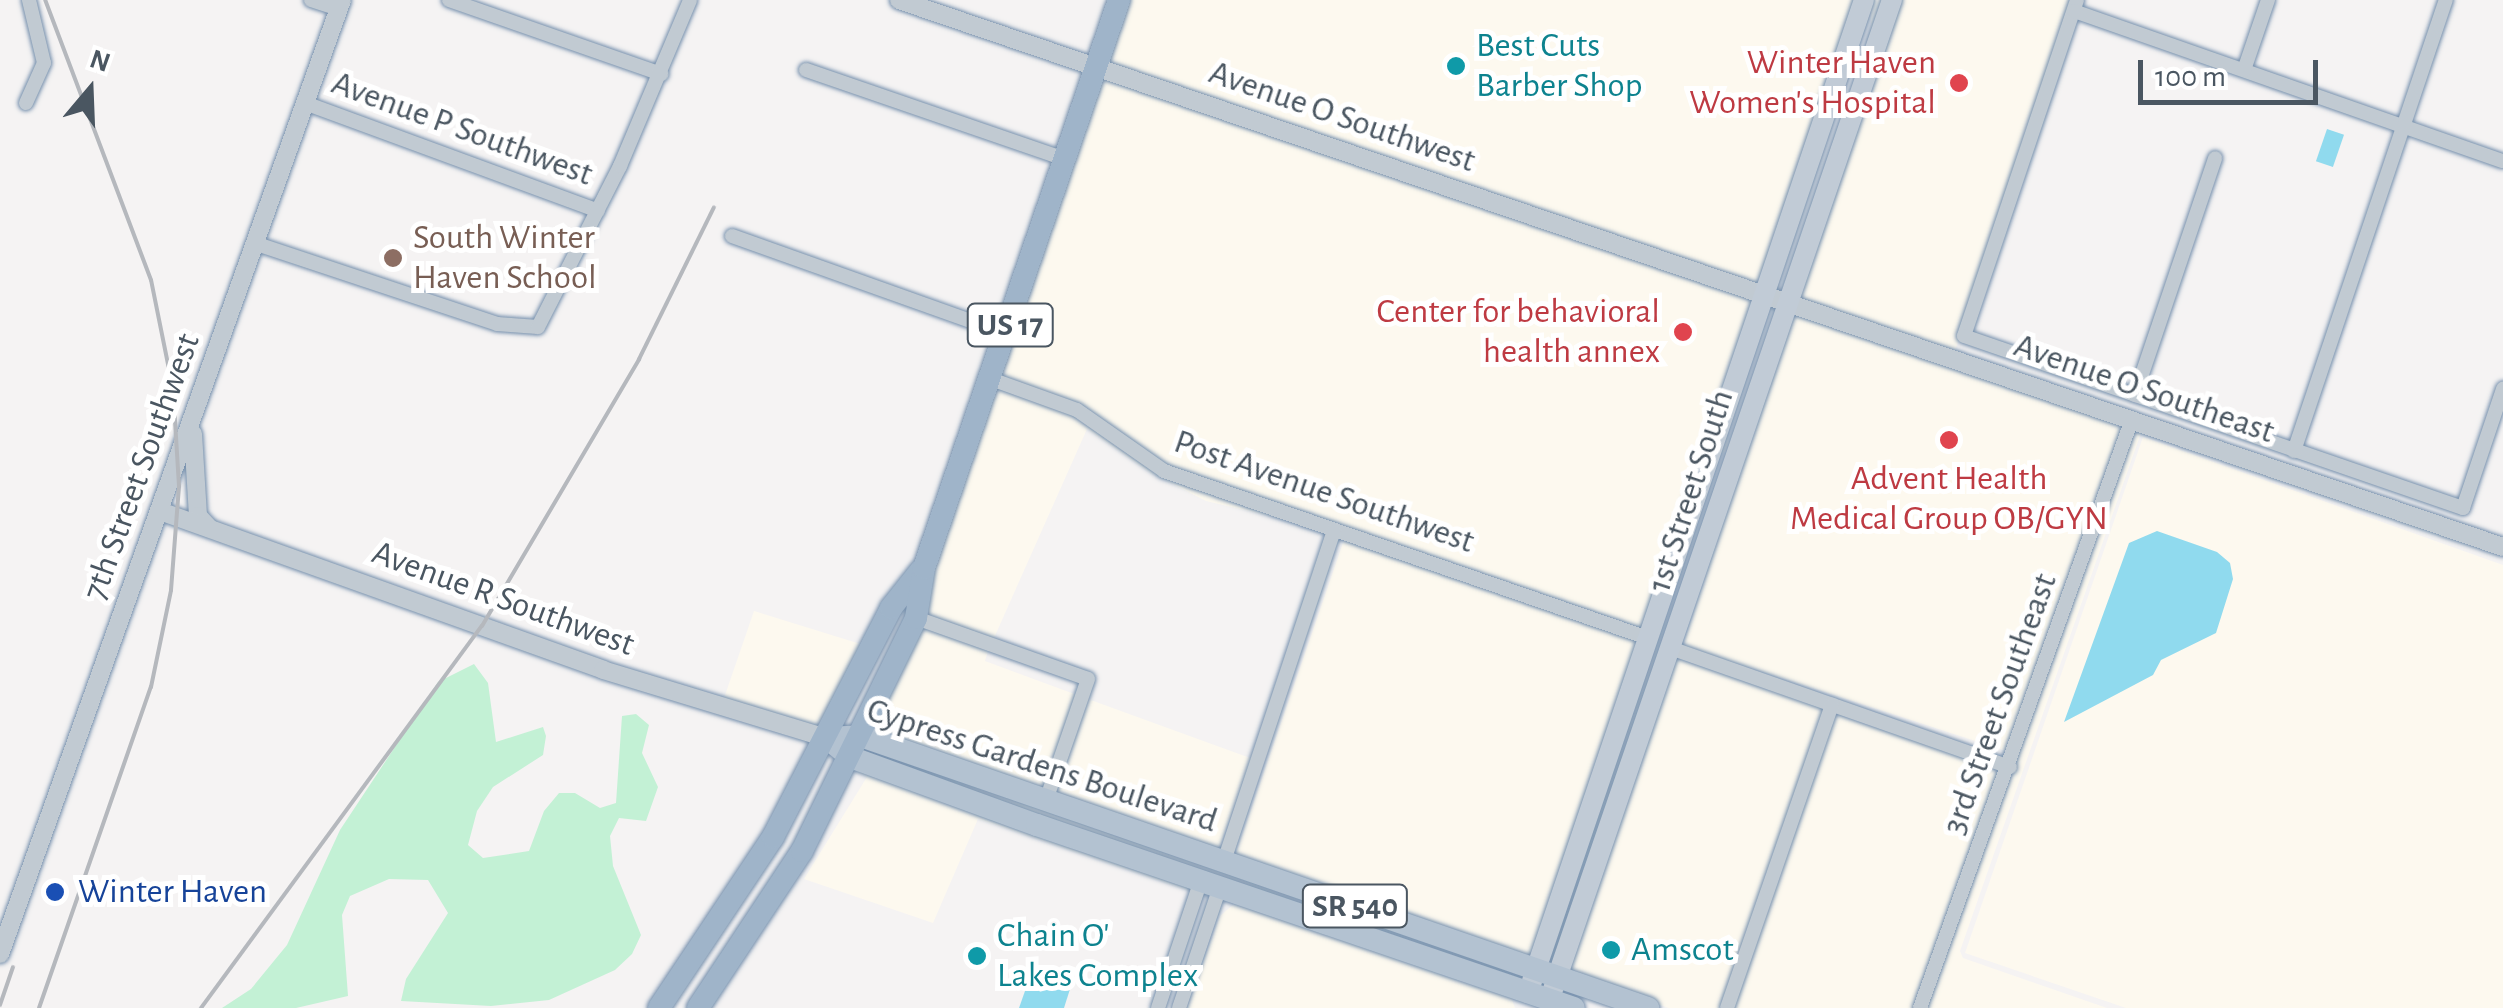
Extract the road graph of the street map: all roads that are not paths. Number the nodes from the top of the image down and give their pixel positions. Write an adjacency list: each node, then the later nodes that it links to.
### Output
1 (29, 0): 17 (street)
2 (311, 0): 11 (street)
3 (449, 0): 16 (street)
4 (690, 0): 16 (street)
5 (900, 0): 13 (street, Avenue O Southwest)
6 (1118, 0): 13 (highway, US 17)
7 (1864, 0): 26 (main road, 1st Street South)
8 (1892, 0): 27 (main road, 1st Street South)
9 (2268, 0): 15 (street)
10 (2446, 0): 19 (street)
11 (340, 4): 18 (street, 7th Street Southwest)
12 (2076, 5): 15 (street); 32 (street)
13 (1096, 66): 21 (highway, US 17); 26 (street, Avenue O Southwest)
14 (806, 70): 21 (street)
15 (2244, 70): 19 (street)
16 (661, 74): 23 (street)
17 (26, 103)
18 (306, 103): 23 (street, Avenue P Southwest); 25 (street, 7th Street Southwest)
19 (2403, 126): 22 (street); 36 (street)
20 (2216, 158): 32 (street)
21 (1066, 159): 28 (highway, US 17)
22 (2503, 161)
23 (598, 210): 25 (street)
24 (732, 236): 28 (street)
25 (258, 244): 34 (street, 7th Street Southwest)
26 (1762, 297): 27 (street, Avenue O Southeast); 29 (main road, 1st Street South)
27 (1787, 305): 33 (street, Avenue O Southeast); 35 (main road, 1st Street South)
28 (1006, 334): 30 (highway, US 17)
29 (1736, 376): 35 (main road); 43 (main road, 1st Street South)
30 (991, 379): 39 (street, Post Avenue Southwest); 41 (highway, US 17)
31 (2503, 390): 36 (street)
32 (2135, 395): 36 (street)
33 (2132, 419): 40 (street, Avenue O Southeast); 48 (street, 3rd Street Southeast)
34 (193, 424): 37 (street, 7th Street Southwest); 38 (street)
35 (1740, 447): 44 (main road, 1st Street South)
36 (2294, 451)
37 (160, 511): 38 (street, Avenue R Southwest); 52 (street, 7th Street Southwest)
38 (210, 528): 46 (street, Avenue R Southwest)
39 (1334, 530): 43 (street, Post Avenue Southwest); 50 (street)
40 (2503, 547)
41 (924, 568): 42 (highway, US 17); 46 (highway, US 17)
42 (916, 618): 47 (highway, US 17); 49 (street)
43 (1648, 638): 53 (main road, 1st Street South)
44 (1673, 650): 45 (street); 53 (main road, 1st Street South)
45 (1832, 705): 48 (street); 61 (street)
46 (826, 738): 47 (main road, Cypress Gardens Boulevard / SR 540); 55 (highway, US 17)
47 (856, 747): 49 (main road, Cypress Gardens Boulevard / SR 540); 51 (main road, Cypress Gardens Boulevard / SR 540); 56 (highway, US 17)
48 (2010, 767): 62 (street, 3rd Street Southeast)
49 (1046, 800): 50 (main road, Cypress Gardens Boulevard / SR 540)
50 (1224, 861): 53 (main road, Cypress Gardens Boulevard / SR 540)
51 (1210, 884): 54 (main road, Cypress Gardens Boulevard / SR 540); 57 (street); 58 (street)
52 (0, 954)
53 (1547, 973): 54 (main road, 1st Street South); 60 (main road, Cypress Gardens Boulevard / SR 540)
54 (1536, 1002): 59 (main road, Cypress Gardens Boulevard / SR 540)
55 (659, 1008)
56 (698, 1008)
57 (1158, 1008)
58 (1179, 1008)
59 (1574, 1008)
60 (1648, 1008)
61 (1727, 1008)
62 (1920, 1008)

